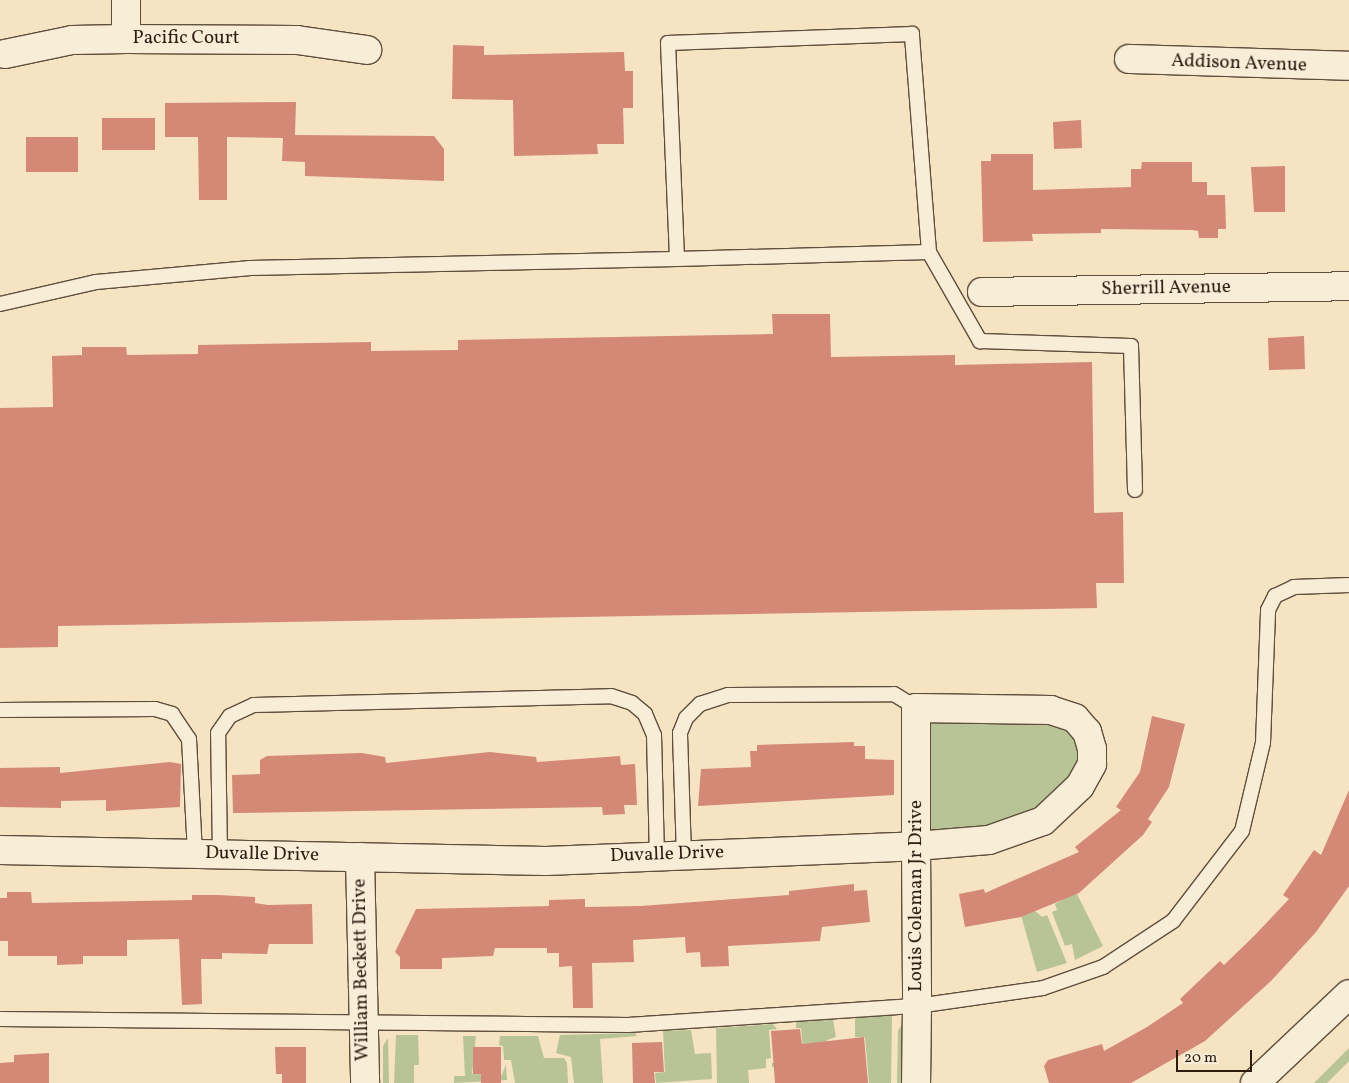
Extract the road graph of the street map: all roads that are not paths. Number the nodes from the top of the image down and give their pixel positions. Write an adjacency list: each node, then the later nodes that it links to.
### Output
1 (126, 0): 2 (street)
2 (126, 39): 3 (street, Pacific Court); 4 (street, Pacific Court)
3 (367, 50)
4 (5, 54)
5 (1129, 59): 6 (street, Addison Avenue)
6 (1349, 66)
7 (929, 252): 8 (lane); 8 (lane); 12 (lane)
8 (677, 259): 11 (lane)
9 (1349, 286): 10 (street, Sherrill Avenue)
10 (982, 292)
11 (0, 304)
12 (1135, 490)
13 (1349, 584): 23 (lane)
14 (916, 708): 16 (street, Louis Coleman Jr Drive); 16 (street, Duvalle Drive); 19 (lane)
15 (0, 710): 18 (lane)
16 (916, 846): 19 (street, Duvalle Drive); 23 (street, Louis Coleman Jr Drive)
17 (0, 850): 18 (street, Duvalle Drive)
18 (208, 854): 20 (lane); 21 (street, Duvalle Drive)
19 (684, 855): 20 (street, Duvalle Drive)
20 (657, 856): 21 (street, Duvalle Drive)
21 (360, 857): 25 (street, William Beckett Drive)
22 (1349, 994): 28 (street)
23 (917, 1006): 25 (lane); 27 (street, Louis Coleman Jr Drive)
24 (0, 1019): 25 (lane)
25 (364, 1026): 26 (street, William Beckett Drive)
26 (365, 1083)
27 (916, 1083)
28 (1255, 1083)

